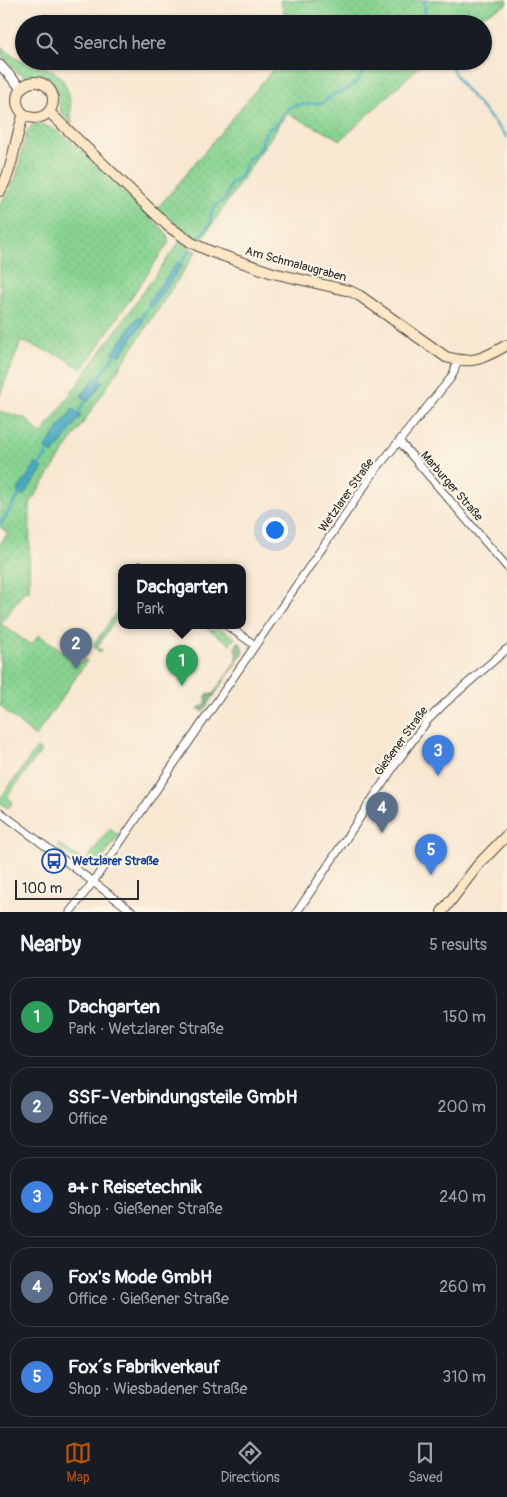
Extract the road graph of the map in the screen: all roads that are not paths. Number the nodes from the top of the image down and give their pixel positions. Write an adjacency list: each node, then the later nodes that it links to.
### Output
1 (0, 65): 2 (street)
2 (21, 88): 3 (main road); 4 (main road)
3 (49, 112): 4 (main road); 7 (main road, Am Schmalaugraben)
4 (24, 114): 5 (main road)
5 (0, 191)
6 (507, 345): 7 (main road)
7 (457, 361): 8 (street, Wetzlarer Straße)
8 (400, 442): 9 (street, Marburger Straße); 11 (street, Wetzlarer Straße)
9 (507, 567)
10 (232, 629): 11 (street)
11 (255, 645): 15 (street, Wetzlarer Straße)
12 (507, 649): 18 (street, Gießener Straße)
13 (0, 812): 15 (street)
14 (507, 835): 19 (main road)
15 (93, 882): 16 (street, Wetzlarer Straße); 17 (street)
16 (70, 912)
17 (133, 912)
18 (297, 912)
19 (442, 912)

